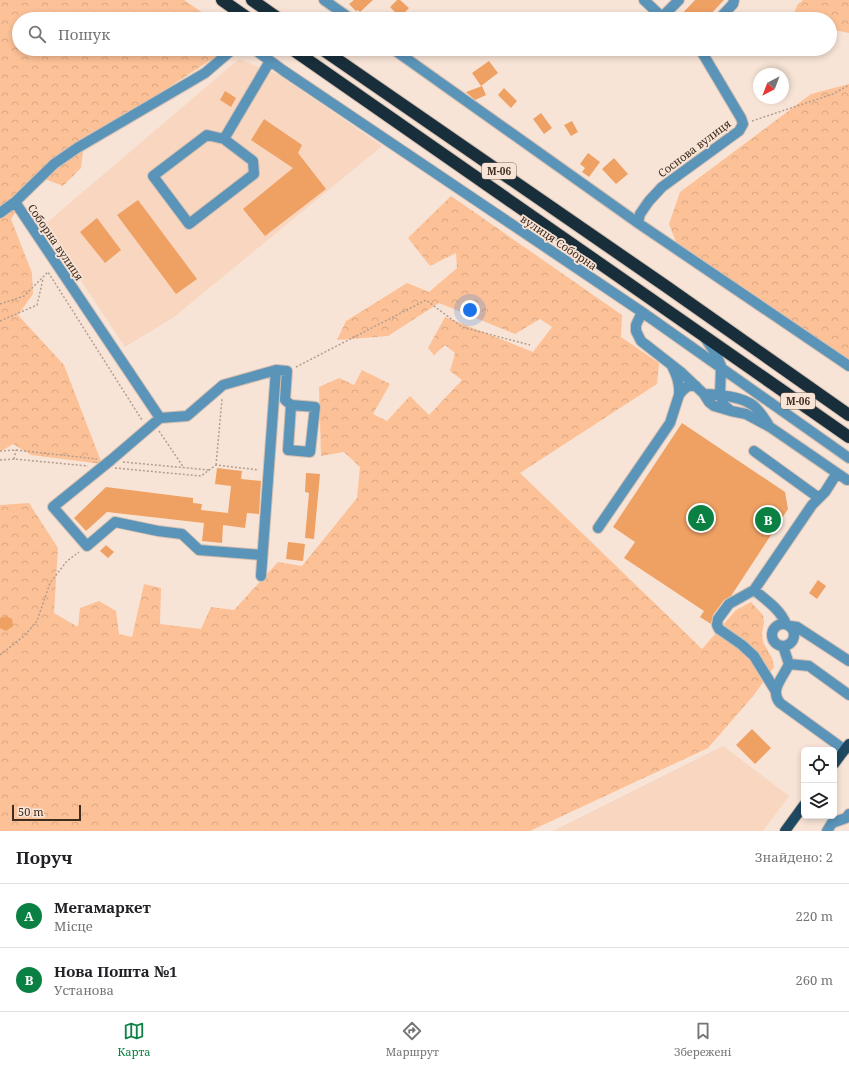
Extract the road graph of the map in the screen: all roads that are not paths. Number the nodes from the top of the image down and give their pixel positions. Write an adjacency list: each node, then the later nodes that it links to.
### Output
1 (222, 0): 7 (highway)
2 (252, 0): 8 (highway)
3 (324, 0): 9 (street)
4 (644, 0): 10 (street)
5 (679, 0): 11 (street)
6 (734, 0): 12 (street)
7 (239, 12)
8 (269, 12)
9 (341, 12)
10 (656, 12)
11 (668, 12)
12 (726, 12)
13 (225, 56): 21 (street, Соборна вулиця)
14 (263, 56): 19 (street, вулиця Соборна)
15 (302, 56): 25 (highway, М-06)
16 (332, 56): 36 (highway, М-06)
17 (403, 56): 23 (street)
18 (704, 56): 23 (street, Соснова вулиця)
19 (270, 61): 20 (street); 24 (street, вулиця Соборна)
20 (224, 139): 20 (street)
21 (15, 202): 22 (street); 37 (street, Соборна вулиця)
22 (0, 213)
23 (638, 223): 28 (street)
24 (642, 312): 26 (street); 27 (street, вулиця Соборна)
25 (703, 335): 27 (street); 39 (highway, М-06)
26 (671, 364): 30 (street); 32 (street)
27 (721, 366): 33 (street); 41 (street, вулиця Соборна)
28 (849, 366)
29 (276, 370): 34 (street); 37 (street); 46 (street)
30 (696, 386): 31 (street); 32 (street)
31 (704, 394): 33 (street); 35 (street)
32 (679, 395): 45 (street)
33 (720, 395): 35 (street); 38 (street)
34 (291, 405): 34 (street)
35 (730, 411): 38 (street)
36 (849, 415)
37 (154, 423): 46 (street)
38 (770, 427): 42 (street)
39 (849, 437)
40 (754, 451): 44 (street)
41 (849, 458)
42 (837, 473): 43 (street); 44 (street)
43 (847, 480)
44 (819, 498): 48 (street)
45 (598, 528)
46 (262, 555): 47 (street)
47 (261, 576)
48 (754, 590): 49 (street); 57 (street)
49 (767, 601): 50 (street); 51 (street)
50 (788, 625): 51 (street); 52 (street); 53 (street)
51 (773, 629): 54 (street)
52 (811, 636): 53 (street); 55 (street)
53 (794, 638): 54 (street)
54 (783, 646): 56 (street)
55 (849, 661)
56 (789, 664): 57 (street); 58 (street)
57 (775, 690): 59 (street)
58 (849, 695)
59 (847, 747): 60 (main road)
60 (837, 760)
61 (801, 809): 63 (main road)
62 (849, 814): 64 (street)
63 (785, 831)
64 (827, 831)

